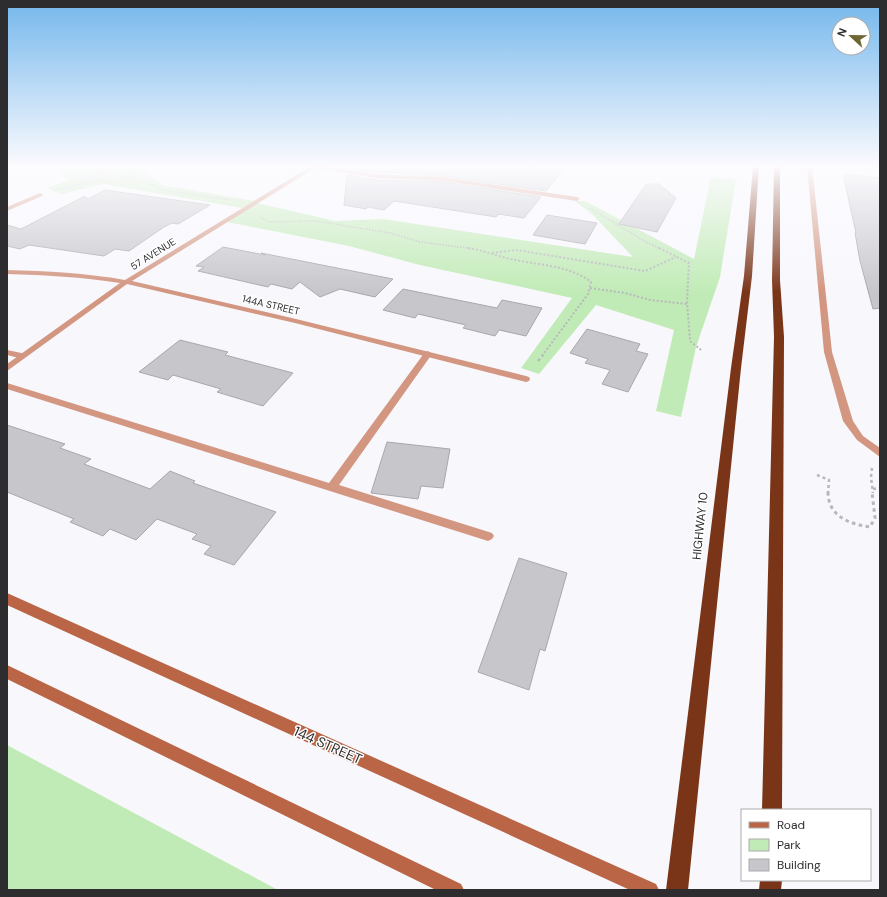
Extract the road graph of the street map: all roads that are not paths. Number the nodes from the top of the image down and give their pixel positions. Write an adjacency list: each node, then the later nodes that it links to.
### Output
1 (246, 208): 6 (street, 57 AVENUE)
2 (753, 208): 21 (highway, HIGHWAY 10)
3 (777, 208): 18 (highway)
4 (813, 208): 13 (street)
5 (7, 272): 6 (street, 144A STREET)
6 (126, 282): 8 (street, 144A STREET); 9 (street, 57 AVENUE)
7 (7, 352): 9 (street)
8 (428, 354): 11 (street, 144A STREET); 14 (street)
9 (23, 356): 10 (street, 57 AVENUE)
10 (7, 368)
11 (526, 379)
12 (7, 386): 14 (street)
13 (880, 453)
14 (332, 488): 15 (street)
15 (488, 536)
16 (7, 599): 20 (main road, 144 STREET)
17 (7, 672): 19 (main road)
18 (772, 809)
19 (455, 890)
20 (650, 890)
21 (677, 890)

